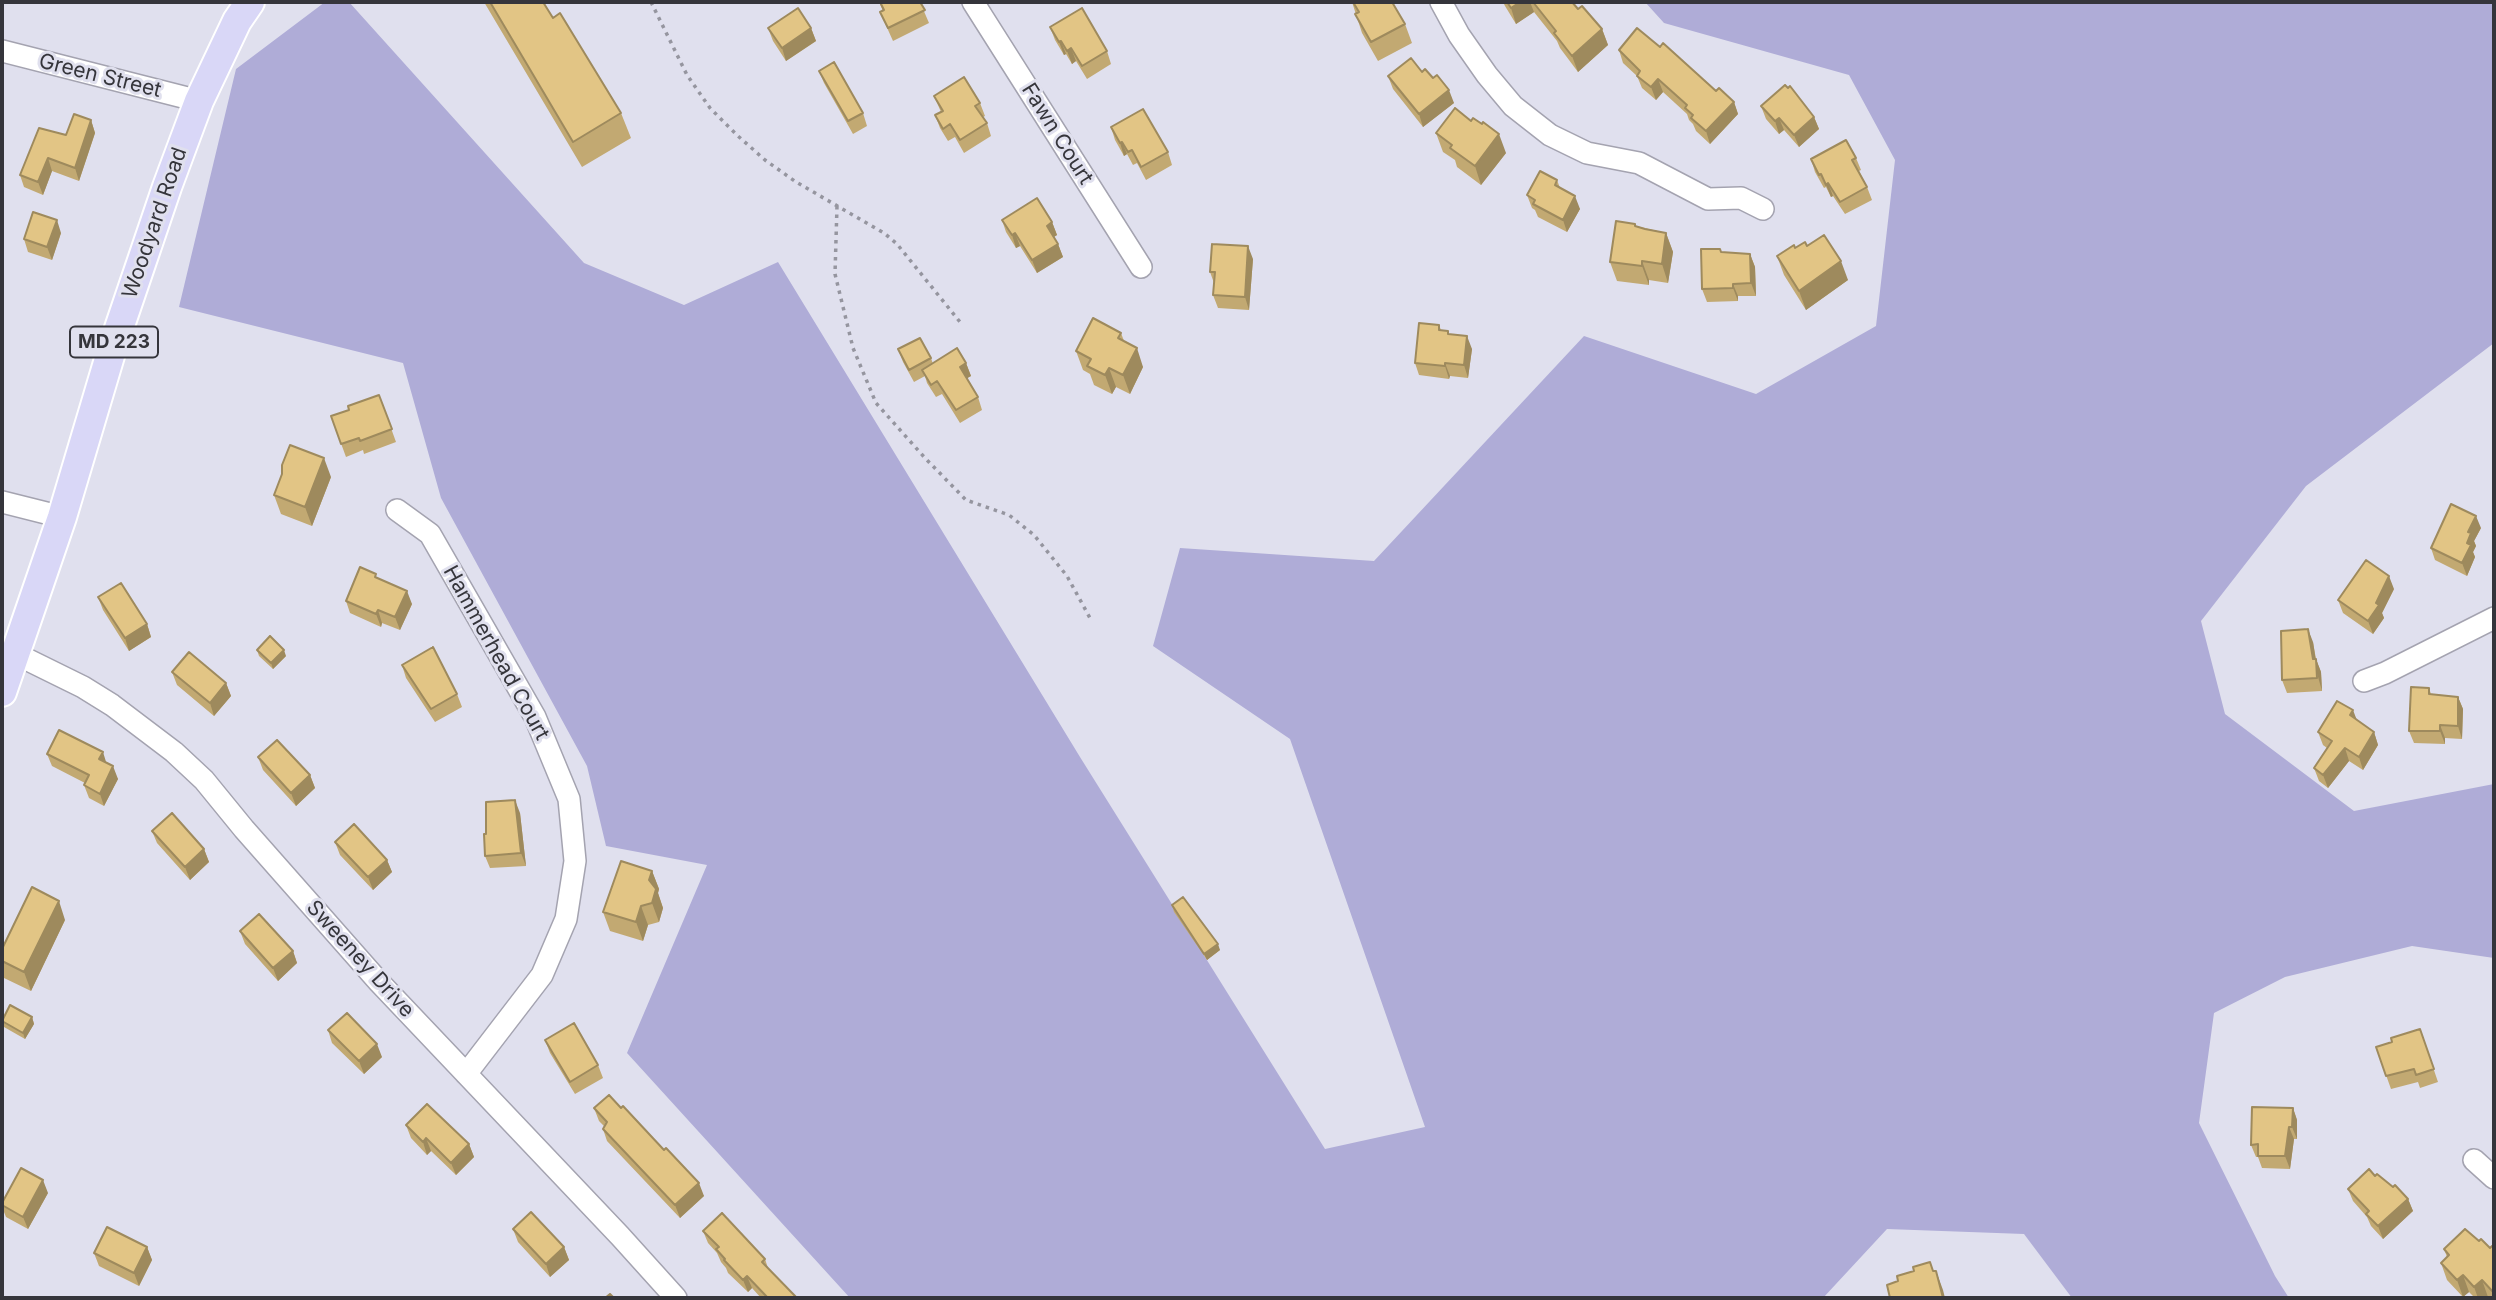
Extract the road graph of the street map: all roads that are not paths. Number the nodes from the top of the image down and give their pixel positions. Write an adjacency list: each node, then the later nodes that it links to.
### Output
1 (250, 2): 5 (main road, Woodyard Road / MD 223)
2 (973, 2): 7 (street, Fawn Court)
3 (1441, 2): 6 (street)
4 (2, 51): 5 (street, Green Street)
5 (198, 101): 10 (main road, Woodyard Road / MD 223)
6 (1763, 209)
7 (1141, 267)
8 (2, 502): 10 (street)
9 (397, 510): 15 (street, Hammerhead Court)
10 (62, 517): 12 (main road, Woodyard Road / MD 223)
11 (2494, 618): 13 (street)
12 (16, 654): 14 (main road, Woodyard Road / MD 223); 15 (street, Sweeney Drive)
13 (2364, 681)
14 (2, 692)
15 (466, 1074): 18 (street, Sweeney Drive)
16 (2474, 1160): 17 (street)
17 (2494, 1178)
18 (676, 1298)

